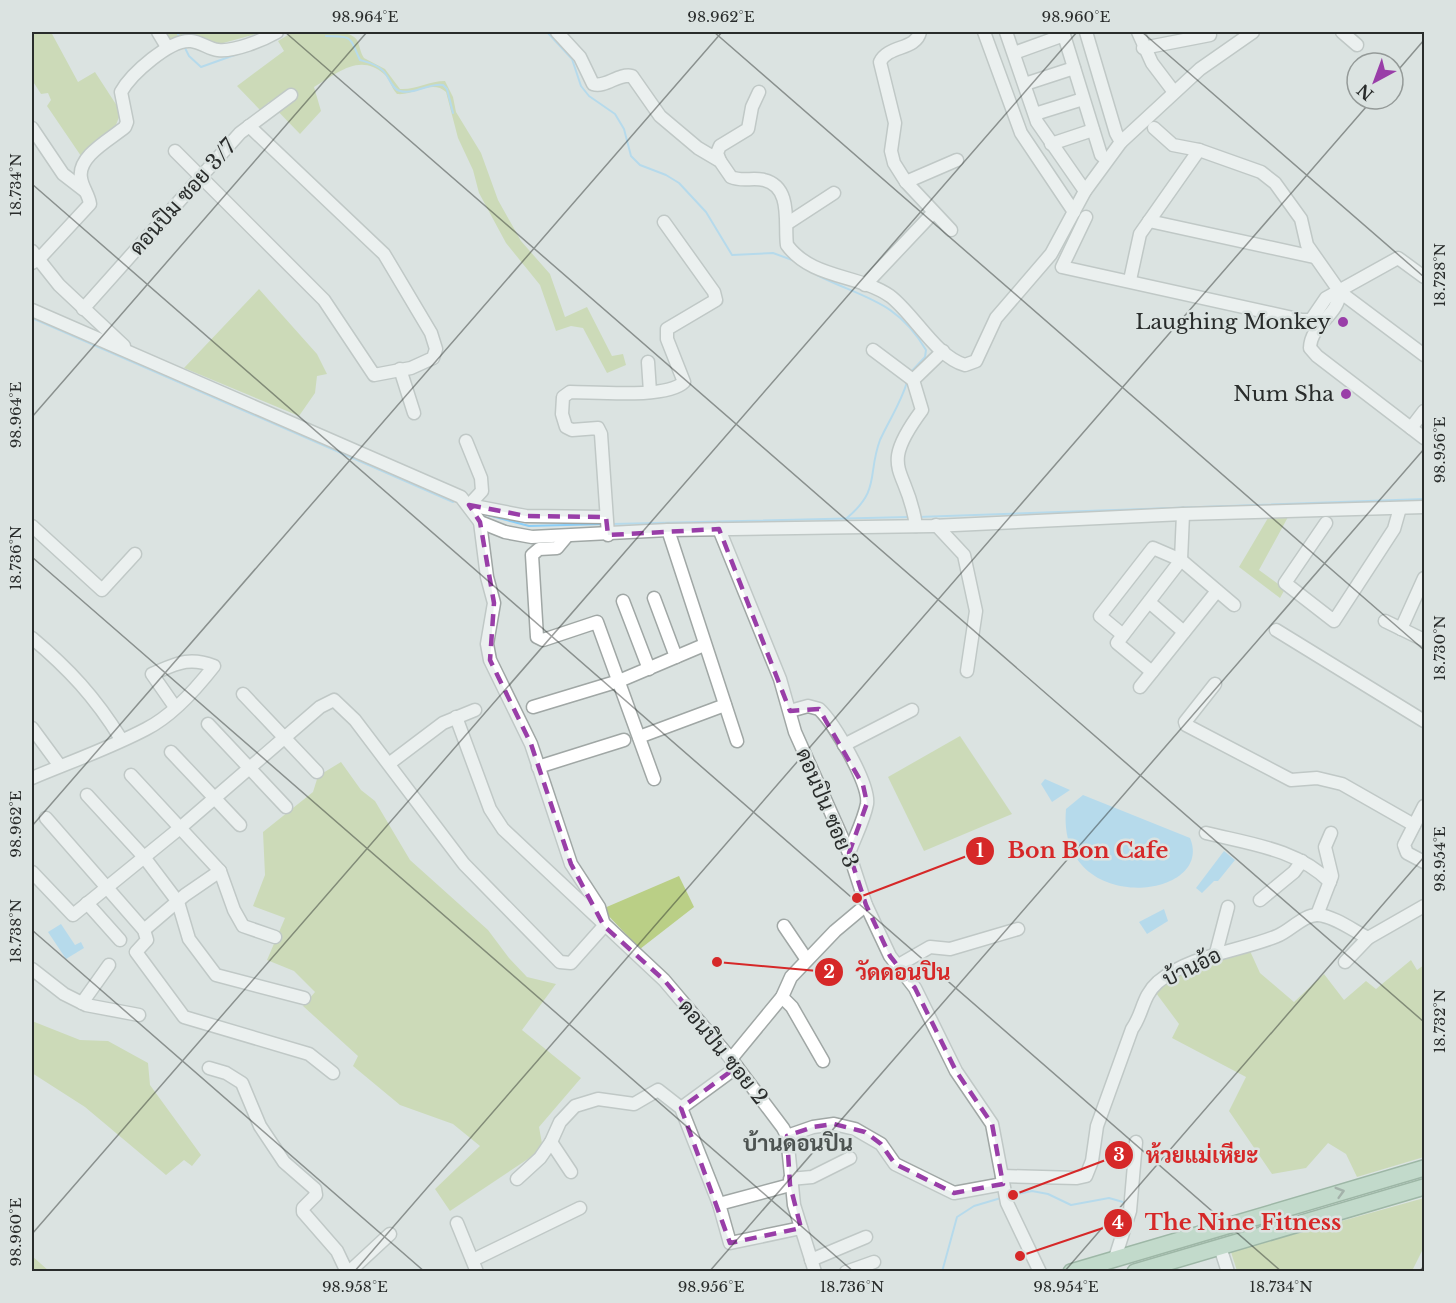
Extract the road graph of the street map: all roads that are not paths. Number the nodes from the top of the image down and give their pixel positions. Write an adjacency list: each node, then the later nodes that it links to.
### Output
1 (158, 32): 14 (street)
2 (277, 32): 14 (street)
3 (557, 32): 34 (street)
4 (920, 32): 36 (street)
5 (984, 32): 40 (street)
6 (1006, 32): 16 (street)
7 (1086, 32): 28 (street)
8 (1138, 32): 15 (street)
9 (1253, 32): 20 (street)
10 (1342, 32): 13 (street)
11 (1063, 33): 16 (street); 17 (street)
12 (1210, 35): 15 (street)
13 (1356, 45)
14 (167, 47): 37 (street)
15 (1143, 48): 20 (street)
16 (1014, 53): 18 (street)
17 (1074, 68): 18 (street); 22 (street)
18 (1025, 84): 23 (street)
19 (759, 92): 34 (street)
20 (1174, 92): 28 (street)
21 (291, 94): 24 (street, ดอนปิม ซอย 3/7)
22 (1083, 99): 23 (street); 27 (street)
23 (1035, 114): 29 (street)
24 (249, 126): 35 (street, ดอนปิม ซอย 3/7); 60 (street)
25 (32, 128): 37 (street)
26 (1154, 128): 30 (street)
27 (1093, 130): 29 (street); 33 (street)
28 (1121, 142): 33 (street)
29 (1051, 144): 38 (street)
30 (1199, 150): 43 (street); 47 (street)
31 (175, 151): 35 (street)
32 (957, 160): 36 (street)
33 (1107, 160): 38 (street)
34 (720, 161): 45 (street)
35 (201, 178): 53 (street, ดอนปิม ซอย 3/7); 60 (street)
36 (906, 182): 41 (street)
37 (83, 186): 48 (street)
38 (1085, 191): 40 (street)
39 (834, 193): 45 (street)
40 (1074, 212): 57 (street)
41 (933, 213): 46 (street); 51 (street)
42 (1086, 217): 50 (street)
43 (1149, 221): 47 (street); 50 (street)
44 (664, 222): 62 (street)
45 (788, 223): 51 (street)
46 (951, 230)
47 (1314, 257): 52 (street)
48 (34, 258): 53 (street)
49 (1425, 277): 52 (street)
50 (1130, 280): 52 (street)
51 (865, 285): 57 (street)
52 (1340, 292): 58 (street); 65 (street)
53 (82, 309): 56 (street)
54 (32, 310): 56 (street)
55 (873, 350): 61 (street)
56 (128, 352): 68 (street)
57 (940, 353): 61 (street)
58 (1425, 355)
59 (648, 362): 62 (street)
60 (400, 369): 64 (street)
61 (913, 380): 72 (street)
62 (650, 392): 77 (street)
63 (1425, 411): 65 (street)
64 (414, 414)
65 (1412, 428): 66 (street)
66 (1425, 438)
67 (466, 441): 68 (street)
68 (469, 505): 73 (street); 77 (street)
69 (1425, 507): 70 (street)
70 (1400, 508): 71 (street); 74 (street)
71 (1183, 514): 75 (street); 82 (street)
72 (916, 521): 75 (street); 78 (street)
73 (480, 522): 80 (street); 124 (street)
74 (1326, 523)
75 (934, 525): 99 (street)
76 (32, 526): 81 (street)
77 (607, 526): 79 (street); 80 (street)
78 (719, 529): 79 (street); 110 (street, ดอนปิน ซอย 3)
79 (668, 530): 96 (street)
80 (567, 536): 101 (street)
81 (135, 554)
82 (1181, 560): 84 (street); 87 (street); 93 (street)
83 (1423, 585): 90 (street)
84 (1217, 591): 88 (street); 92 (street)
85 (654, 598): 97 (street)
86 (623, 601): 98 (street)
87 (1149, 602): 92 (street); 93 (street)
88 (1234, 605)
89 (1385, 621): 90 (street)
90 (1401, 629): 95 (street)
91 (1276, 630): 112 (street)
92 (1184, 632): 100 (street)
93 (1123, 635): 100 (street)
94 (32, 638): 117 (street)
95 (1425, 640)
96 (704, 645): 97 (street); 105 (street)
97 (676, 657): 98 (street)
98 (649, 669): 101 (street)
99 (967, 671)
100 (1152, 672): 103 (street)
101 (619, 681): 107 (street); 115 (street)
102 (1215, 684): 136 (street)
103 (1140, 687)
104 (243, 694): 116 (street)
105 (725, 705): 115 (street); 119 (street)
106 (175, 707): 106 (street); 117 (street)
107 (533, 707)
108 (475, 710): 111 (street)
109 (912, 710): 120 (street)
110 (790, 711): 120 (street); 140 (street, ดอนปิน ซอย 3)
111 (456, 717): 122 (street); 155 (street, ดอนปิน ซอย 2)
112 (1425, 721)
113 (208, 724): 125 (street)
114 (32, 728): 123 (street)
115 (639, 737): 129 (street)
116 (284, 738): 122 (street); 125 (street); 126 (street)
117 (121, 739): 123 (street)
118 (624, 740): 124 (street)
119 (737, 741)
120 (844, 745): 140 (street)
121 (171, 752): 131 (street)
122 (390, 763): 155 (street)
123 (60, 766): 128 (street)
124 (538, 767): 155 (street)
125 (250, 769): 131 (street); 133 (street)
126 (317, 772)
127 (131, 775): 137 (street)
128 (32, 778)
129 (654, 779)
130 (87, 795): 141 (street)
131 (215, 798): 135 (street); 137 (street)
132 (1425, 806): 136 (street)
133 (286, 807)
134 (46, 818): 147 (street)
135 (240, 825)
136 (1414, 825): 143 (street)
137 (180, 828): 141 (street); 144 (street)
138 (1206, 832): 142 (street)
139 (1331, 833): 146 (street)
140 (849, 853): 151 (street, ดอนปิน ซอย 3)
141 (144, 857): 147 (street); 149 (street)
142 (1302, 861): 146 (street); 148 (street)
143 (1425, 862)
144 (220, 871): 149 (street); 159 (street)
145 (32, 872): 150 (street)
146 (1329, 882): 154 (street)
147 (106, 886): 150 (street); 158 (street)
148 (1260, 900)
149 (178, 902): 158 (street); 168 (street)
150 (87, 903): 161 (street)
151 (866, 905): 163 (street); 166 (street, ดอนปิน ซอย 3)
152 (1425, 906): 160 (street)
153 (1228, 907): 162 (street)
154 (1317, 915): 160 (street); 162 (street, บ้านอ้อ)
155 (604, 926): 173 (street, ดอนปิน ซอย 2)
156 (784, 926): 163 (street)
157 (1018, 929): 166 (street)
158 (144, 930): 175 (street)
159 (275, 937)
160 (1368, 938): 164 (street)
161 (120, 940)
162 (1216, 953): 186 (street, บ้านอ้อ)
163 (807, 960): 169 (street)
164 (1345, 962)
165 (109, 965): 170 (street)
166 (897, 966): 186 (street, ดอนปิน ซอย 3)
167 (32, 969): 170 (street)
168 (304, 998)
169 (782, 998): 172 (street); 173 (street)
170 (82, 1003): 171 (street)
171 (139, 1015)
172 (823, 1061)
173 (734, 1063): 176 (street); 177 (street, ดอนปิน ซอย 2)
174 (209, 1068): 200 (street)
175 (333, 1073)
176 (681, 1108): 178 (street); 187 (street)
177 (787, 1137): 184 (street, ดอนปิน ซอย 2); 186 (street)
178 (551, 1142): 182 (street); 183 (street)
179 (1136, 1142): 195 (street)
180 (850, 1158): 184 (street)
181 (1425, 1168): 191 (main road, one-way to 181)
182 (571, 1172)
183 (517, 1179)
184 (790, 1182): 187 (street); 190 (street, ดอนปิน ซอย 2)
185 (1425, 1187): 194 (main road)
186 (1004, 1189): 202 (street, ดอนปิน ซอย 3)
187 (719, 1204): 190 (street)
188 (580, 1208): 197 (street)
189 (456, 1222): 197 (street)
190 (801, 1228): 198 (street, ดอนปิน ซอย 2)
191 (1203, 1232): 194 (main road); 195 (main road)
192 (390, 1234): 200 (street)
193 (866, 1237): 198 (street)
194 (1214, 1248): 199 (main road); 205 (street)
195 (1115, 1258): 203 (main road)
196 (874, 1262): 201 (street)
197 (475, 1266)
198 (813, 1266)
199 (1166, 1267): 204 (main road)
200 (348, 1272)
201 (846, 1272)
202 (1040, 1272)
203 (1071, 1272)
204 (1135, 1272)
205 (1228, 1272)

